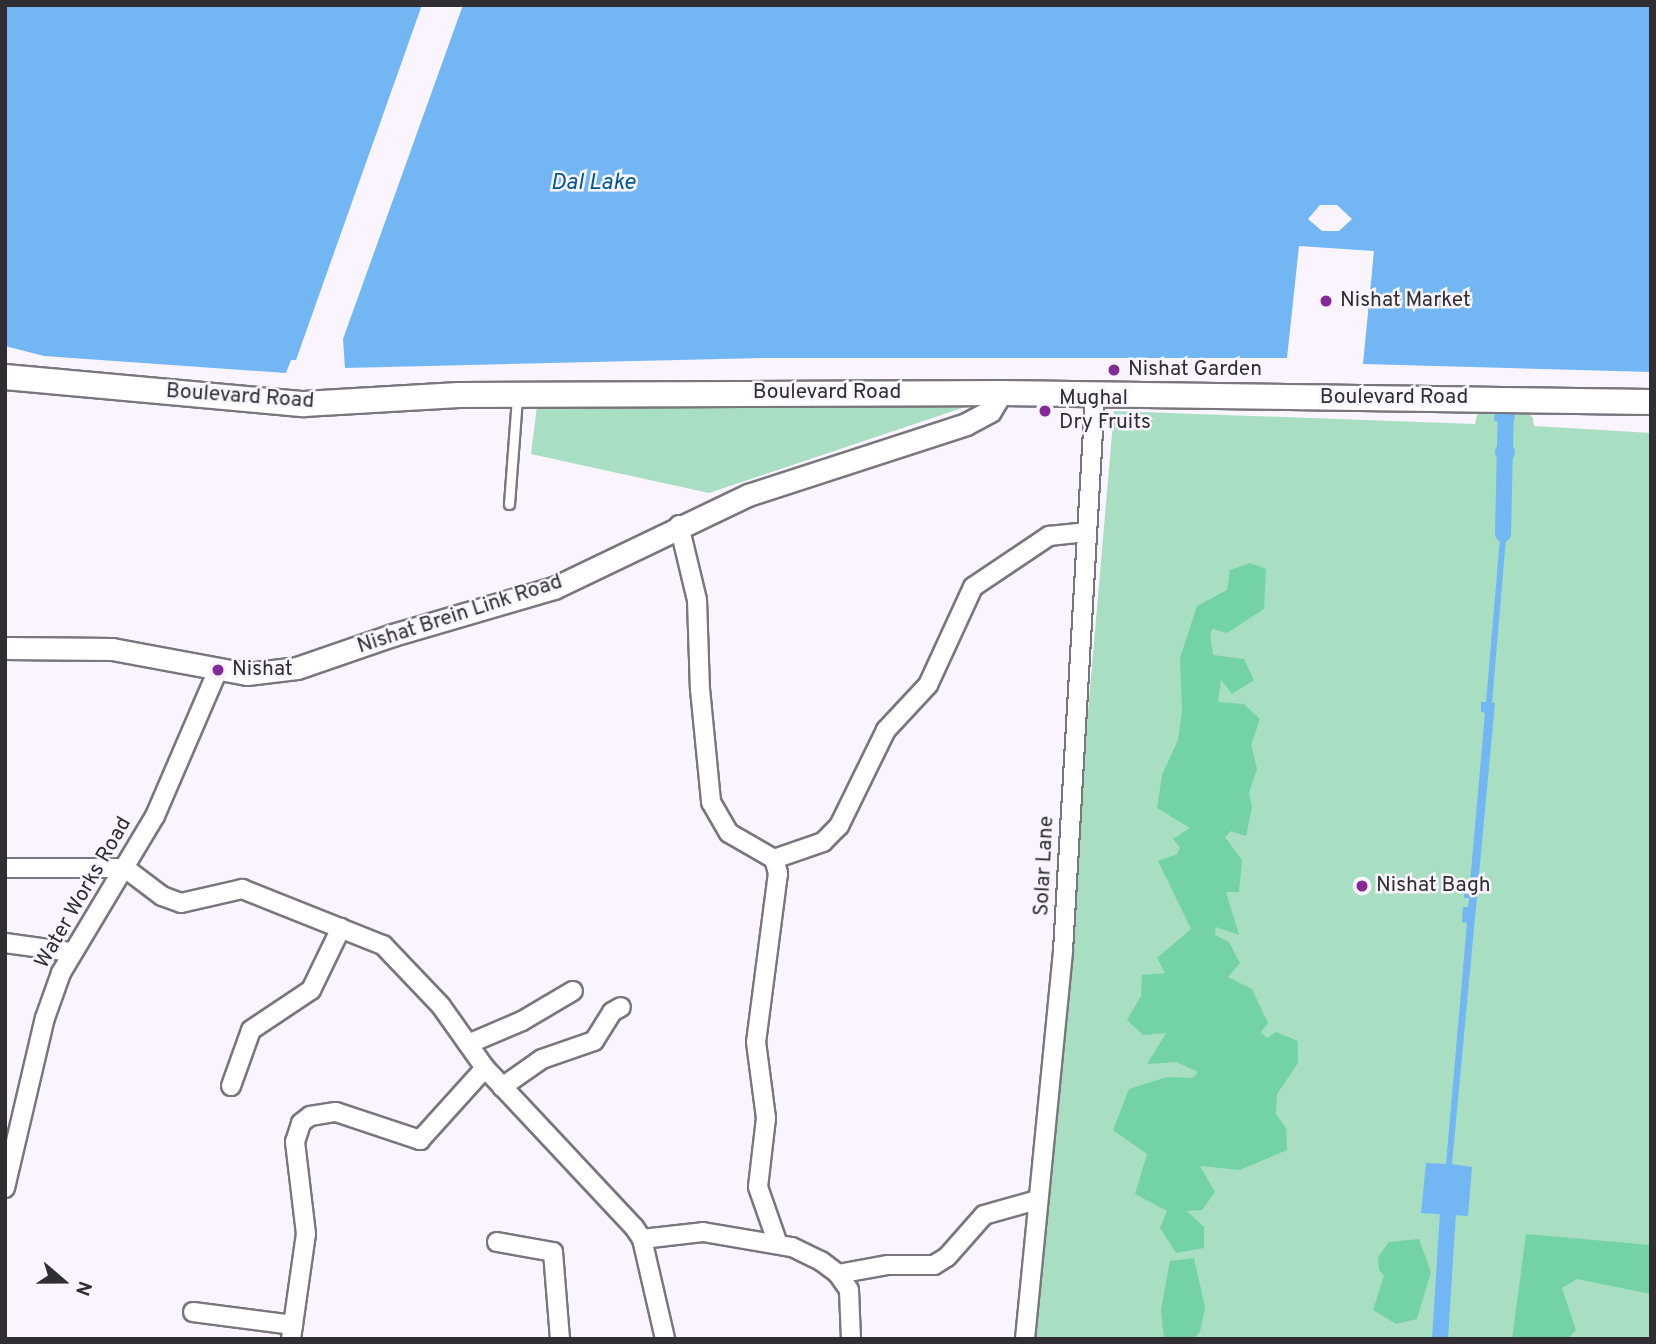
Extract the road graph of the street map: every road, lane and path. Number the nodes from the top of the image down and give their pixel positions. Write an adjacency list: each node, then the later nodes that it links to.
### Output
1 (5, 377): 3 (main road, Boulevard Road)
2 (1000, 393): 3 (main road, Boulevard Road); 4 (main road, Boulevard Road); 7 (street, Nishat Brein Link Road)
3 (517, 396): 6 (lane)
4 (1096, 396): 5 (main road, Boulevard Road); 8 (street, Solar Lane)
5 (1651, 402)
6 (509, 505)
7 (679, 525): 10 (street, Nishat Brein Link Road); 11 (street)
8 (1086, 533): 11 (street); 24 (street, Solar Lane)
9 (5, 648): 10 (street, Nishat Brein Link Road)
10 (218, 670): 13 (street, Water Works Road)
11 (774, 859): 27 (street)
12 (5, 868): 13 (street)
13 (125, 868): 14 (street); 16 (street, Water Works Road)
14 (341, 928): 19 (street); 21 (street)
15 (5, 943): 16 (street)
16 (71, 952): 23 (street, Water Works Road)
17 (572, 991): 19 (street)
18 (621, 1007): 22 (street)
19 (468, 1044): 20 (street)
20 (485, 1068): 22 (street); 30 (street)
21 (231, 1086)
22 (502, 1087): 25 (street)
23 (5, 1188)
24 (1037, 1200): 28 (street); 34 (street, Solar Lane)
25 (642, 1240): 27 (street); 32 (street)
26 (497, 1241): 31 (street)
27 (778, 1244): 28 (street)
28 (838, 1274): 33 (street)
29 (193, 1312): 30 (street)
30 (292, 1332)
31 (560, 1339)
32 (665, 1339)
33 (851, 1339)
34 (1026, 1339)

